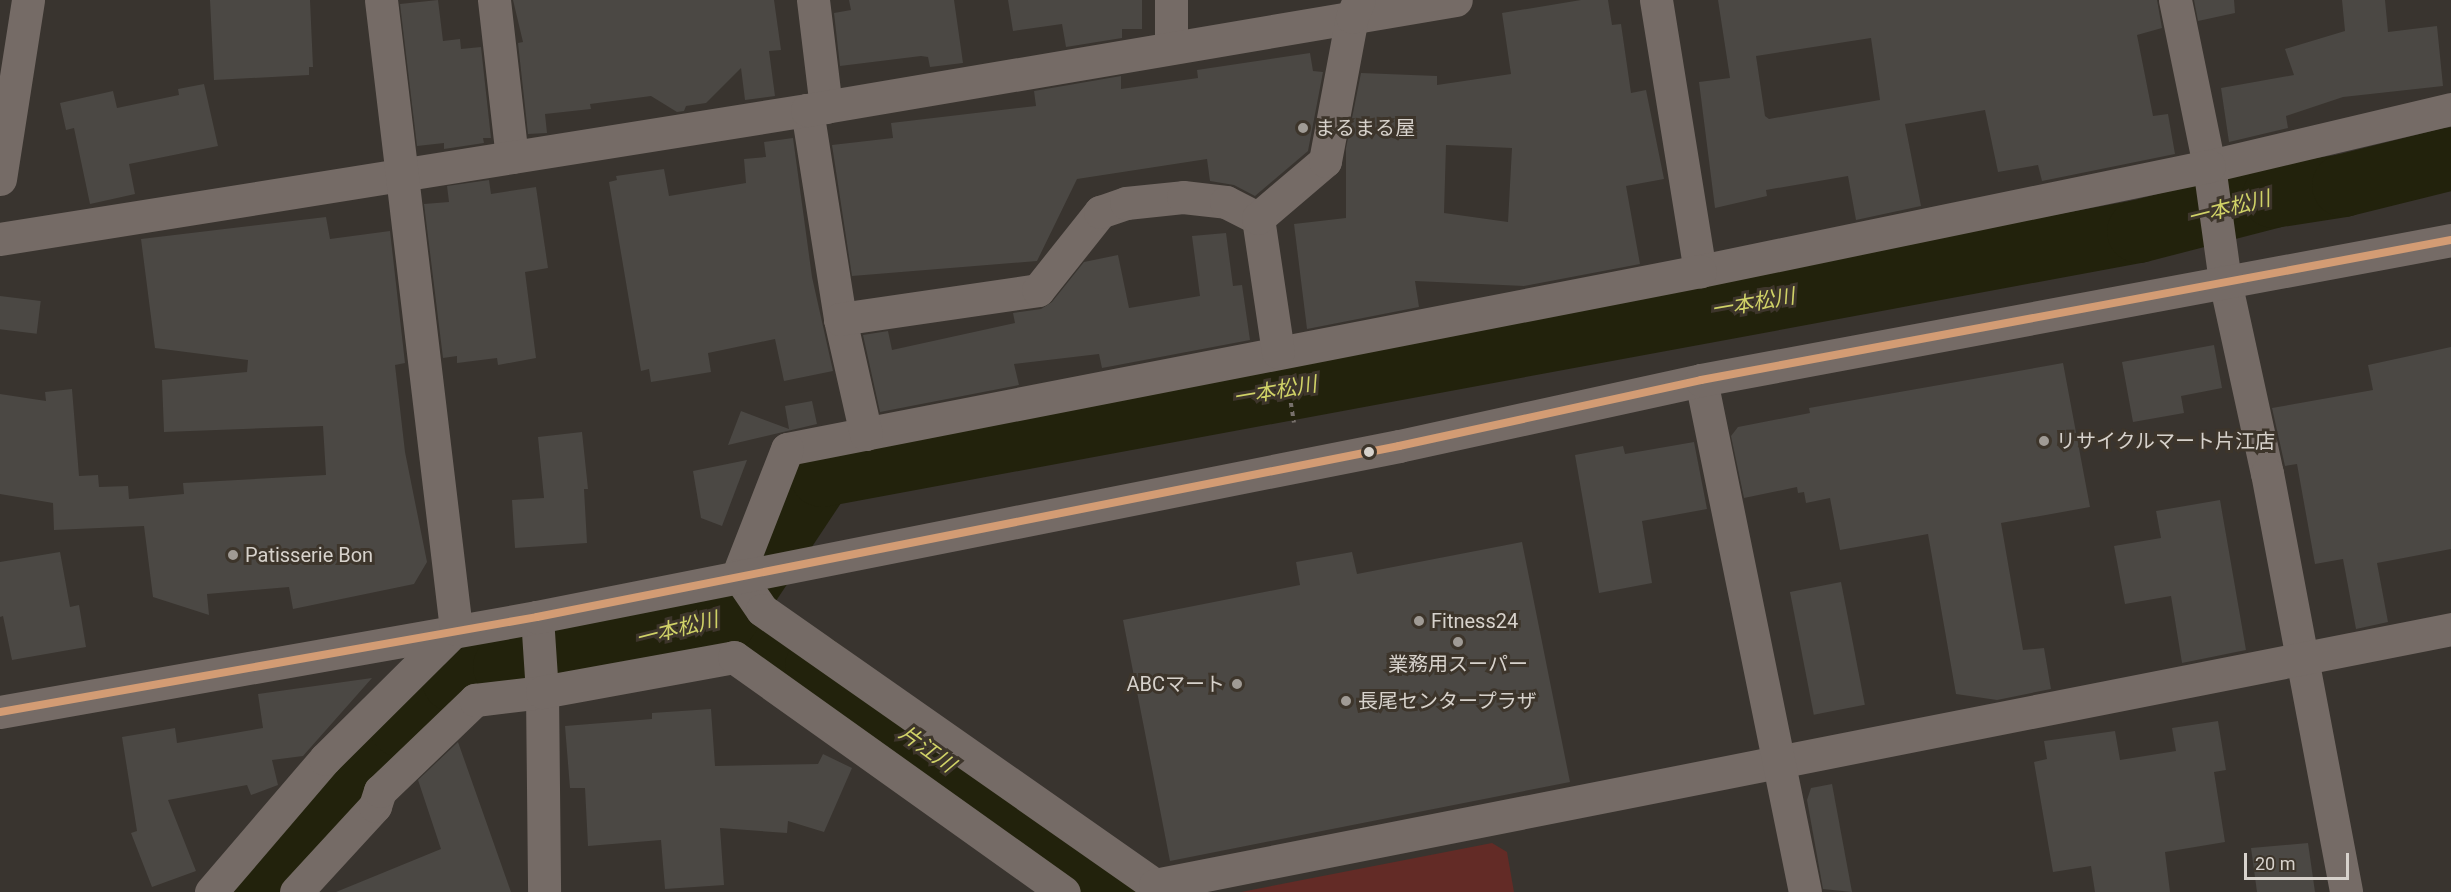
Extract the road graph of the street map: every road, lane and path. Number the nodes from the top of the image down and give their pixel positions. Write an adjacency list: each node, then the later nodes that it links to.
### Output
1 (27, 0): 16 (street)
2 (381, 0): 15 (street)
3 (494, 0): 13 (street)
4 (813, 0): 11 (street)
5 (1171, 0): 10 (street)
6 (1456, 0): 9 (street)
7 (1656, 0): 20 (street)
8 (2175, 0): 14 (street)
9 (1355, 9): 10 (street); 17 (street)
10 (1171, 46): 11 (street)
11 (817, 109): 13 (street); 22 (street)
12 (2451, 109): 14 (street)
13 (512, 158): 15 (street)
14 (2210, 173): 20 (street); 21 (street)
15 (403, 175): 18 (street); 28 (street)
16 (0, 179)
17 (1258, 218): 22 (street); 23 (street)
18 (0, 239)
19 (2451, 240): 21 (street)
20 (1700, 271): 23 (street)
21 (2225, 281): 24 (street); 30 (street)
22 (840, 319): 25 (street)
23 (1278, 352): 25 (street)
24 (1701, 380): 26 (street); 33 (street)
25 (866, 434): 26 (street)
26 (746, 584): 27 (street); 34 (street)
27 (537, 622): 28 (street); 31 (street)
28 (456, 628): 32 (street); 35 (street)
29 (2451, 629): 30 (street)
30 (2303, 658): 33 (street); 40 (street)
31 (541, 685): 36 (street); 37 (street); 38 (street)
32 (0, 712)
33 (1780, 764): 34 (street); 39 (street)
34 (1159, 889)
35 (210, 892)
36 (296, 892)
37 (544, 892)
38 (1064, 892)
39 (1805, 892)
40 (2346, 892)

